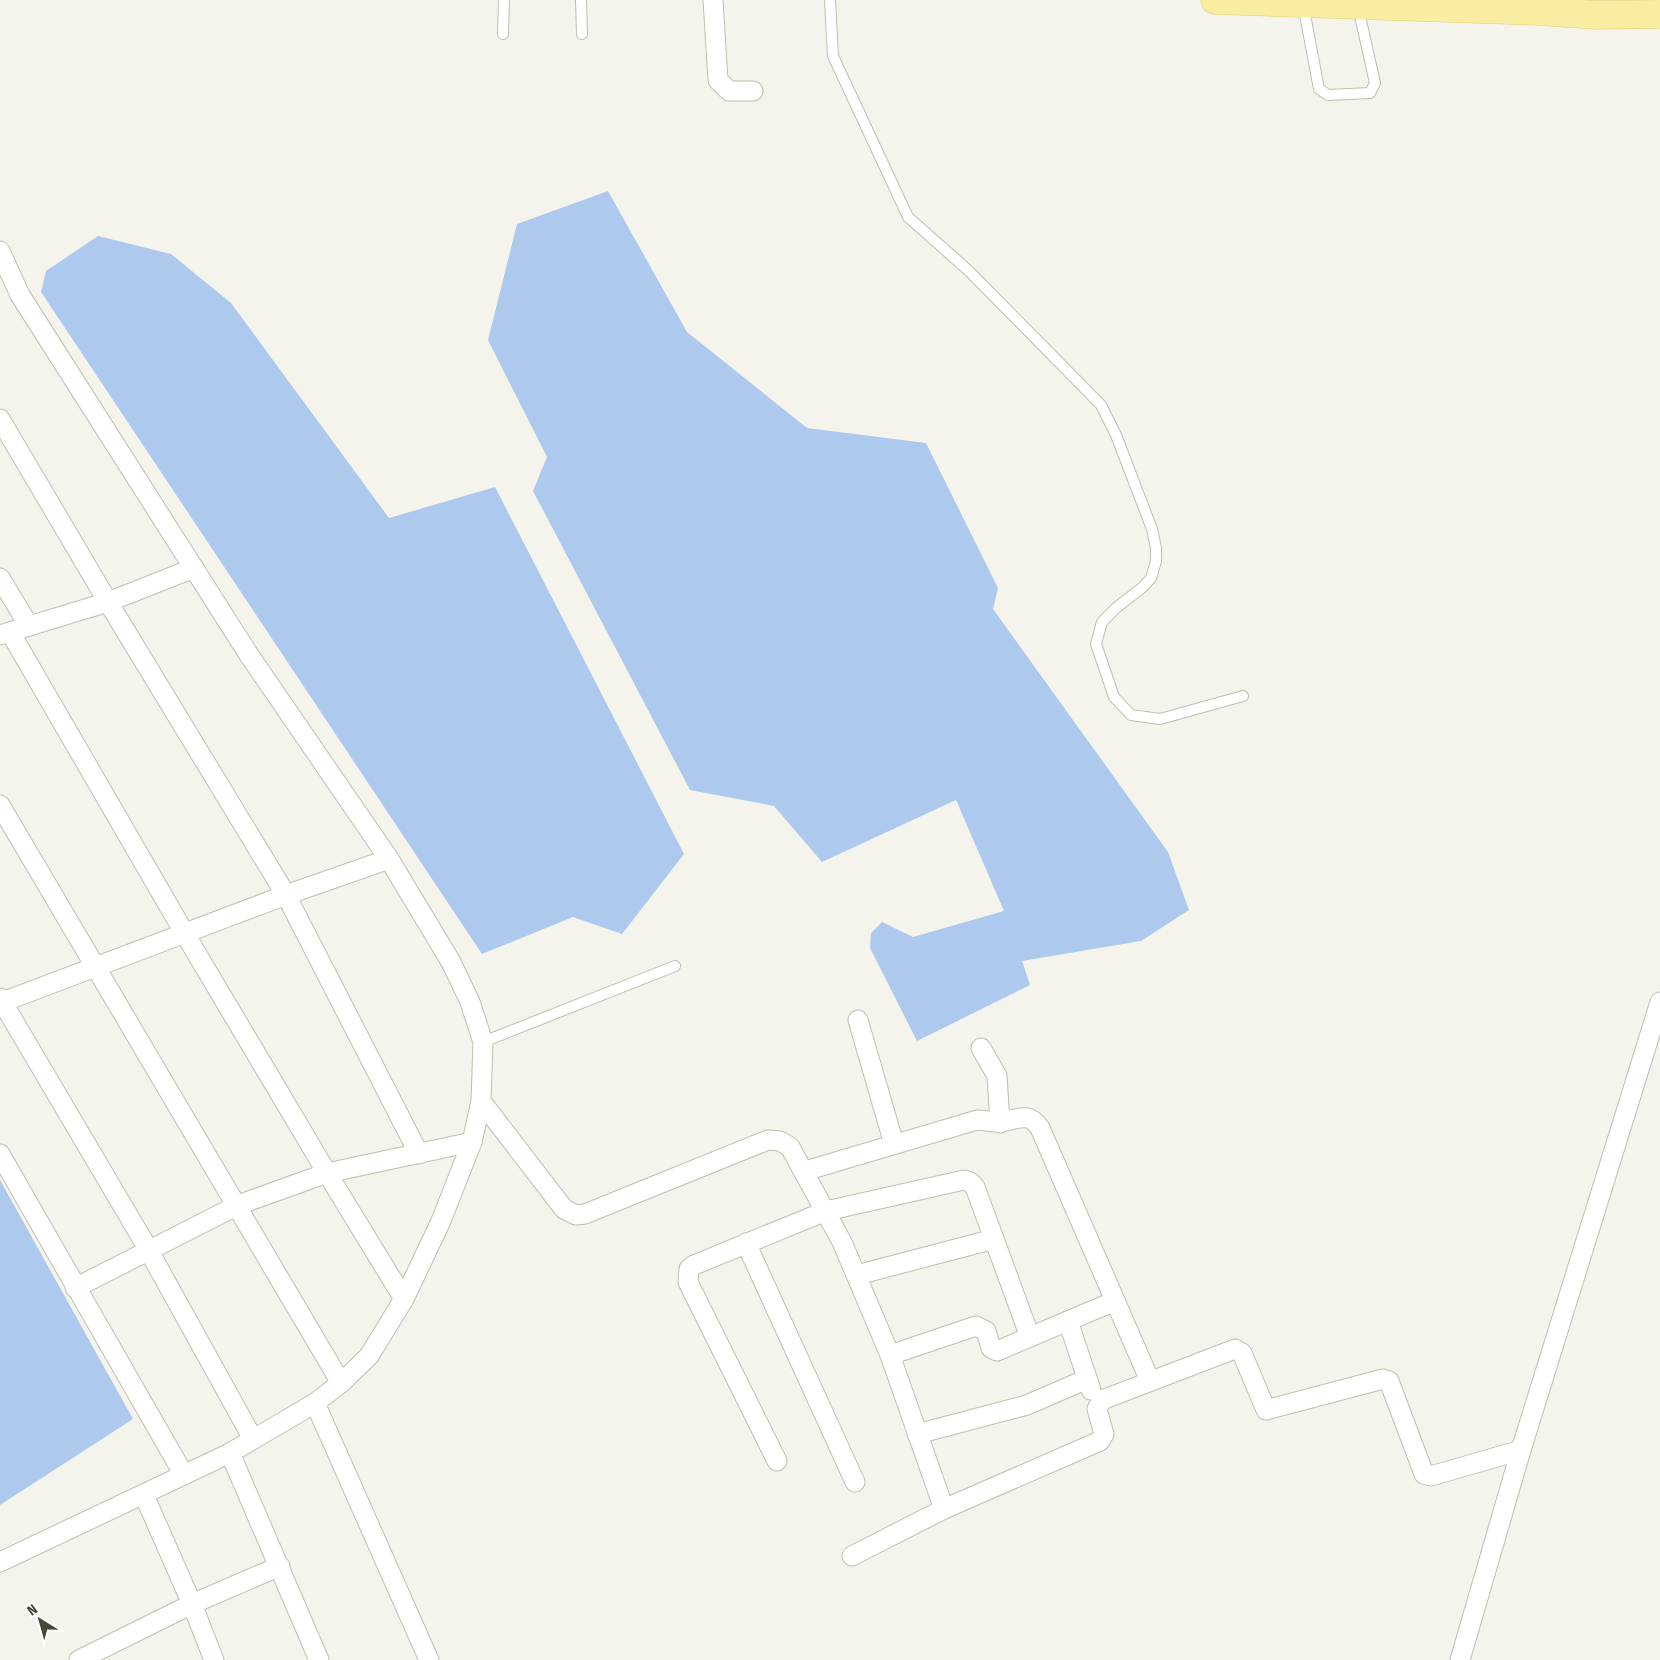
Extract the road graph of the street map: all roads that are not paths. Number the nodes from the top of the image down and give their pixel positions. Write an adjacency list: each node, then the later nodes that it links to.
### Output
1 (504, 0): 10 (lane)
2 (581, 0): 11 (lane)
3 (713, 0): 12 (street)
4 (830, 0): 20 (lane)
5 (1215, 0): 6 (main road)
6 (1303, 2): 7 (main road); 7 (lane)
7 (1358, 4): 8 (main road)
8 (1520, 5): 9 (main road)
9 (1660, 14)
10 (503, 34)
11 (582, 34)
12 (753, 91)
13 (0, 251): 15 (street)
14 (0, 419): 17 (street)
15 (194, 568): 17 (street); 22 (street)
16 (0, 578): 18 (street)
17 (108, 602): 18 (street); 23 (street)
18 (29, 626): 19 (street)
19 (5, 633): 24 (street)
20 (1243, 696)
21 (0, 805): 25 (street)
22 (389, 859): 23 (street); 30 (street)
23 (286, 895): 24 (street); 37 (street)
24 (185, 934): 25 (street); 39 (street)
25 (95, 966): 27 (street); 40 (street)
26 (675, 966): 30 (lane)
27 (1, 1001): 44 (street)
28 (1660, 1002): 59 (street)
29 (858, 1020): 35 (street)
30 (483, 1042): 32 (street)
31 (981, 1048): 33 (street)
32 (481, 1101): 34 (street); 38 (street)
33 (1000, 1122): 35 (street); 48 (street)
34 (472, 1142): 37 (street); 47 (street)
35 (894, 1144): 38 (street)
36 (0, 1154): 46 (street)
37 (419, 1154): 39 (street)
38 (805, 1171): 41 (street)
39 (327, 1173): 40 (street); 47 (street)
40 (238, 1205): 44 (street); 54 (street)
41 (826, 1211): 42 (street); 43 (street); 45 (street)
42 (994, 1239): 45 (street); 50 (street)
43 (746, 1243): 61 (street); 63 (street)
44 (149, 1250): 46 (street); 58 (street)
45 (857, 1275): 51 (street)
46 (75, 1288): 62 (street)
47 (404, 1299): 54 (street)
48 (1115, 1301): 49 (street); 53 (street)
49 (1068, 1320): 50 (street); 52 (street)
50 (1030, 1337): 51 (street)
51 (890, 1355): 57 (street)
52 (1087, 1379): 56 (street); 57 (street)
53 (1150, 1381): 56 (street); 59 (street)
54 (342, 1383): 55 (street)
55 (315, 1403): 58 (street); 73 (street)
56 (1097, 1409): 65 (street)
57 (917, 1434): 65 (street)
58 (253, 1439): 60 (street)
59 (1521, 1450): 74 (street)
60 (230, 1453): 62 (street); 68 (street)
61 (777, 1461)
62 (184, 1475): 64 (street)
63 (856, 1482)
64 (144, 1495): 67 (street); 69 (street)
65 (944, 1509): 66 (street)
66 (852, 1556)
67 (0, 1562)
68 (280, 1566): 69 (street); 72 (street)
69 (192, 1604): 70 (street); 71 (street)
70 (79, 1660)
71 (214, 1660)
72 (319, 1660)
73 (429, 1660)
74 (1460, 1660)

